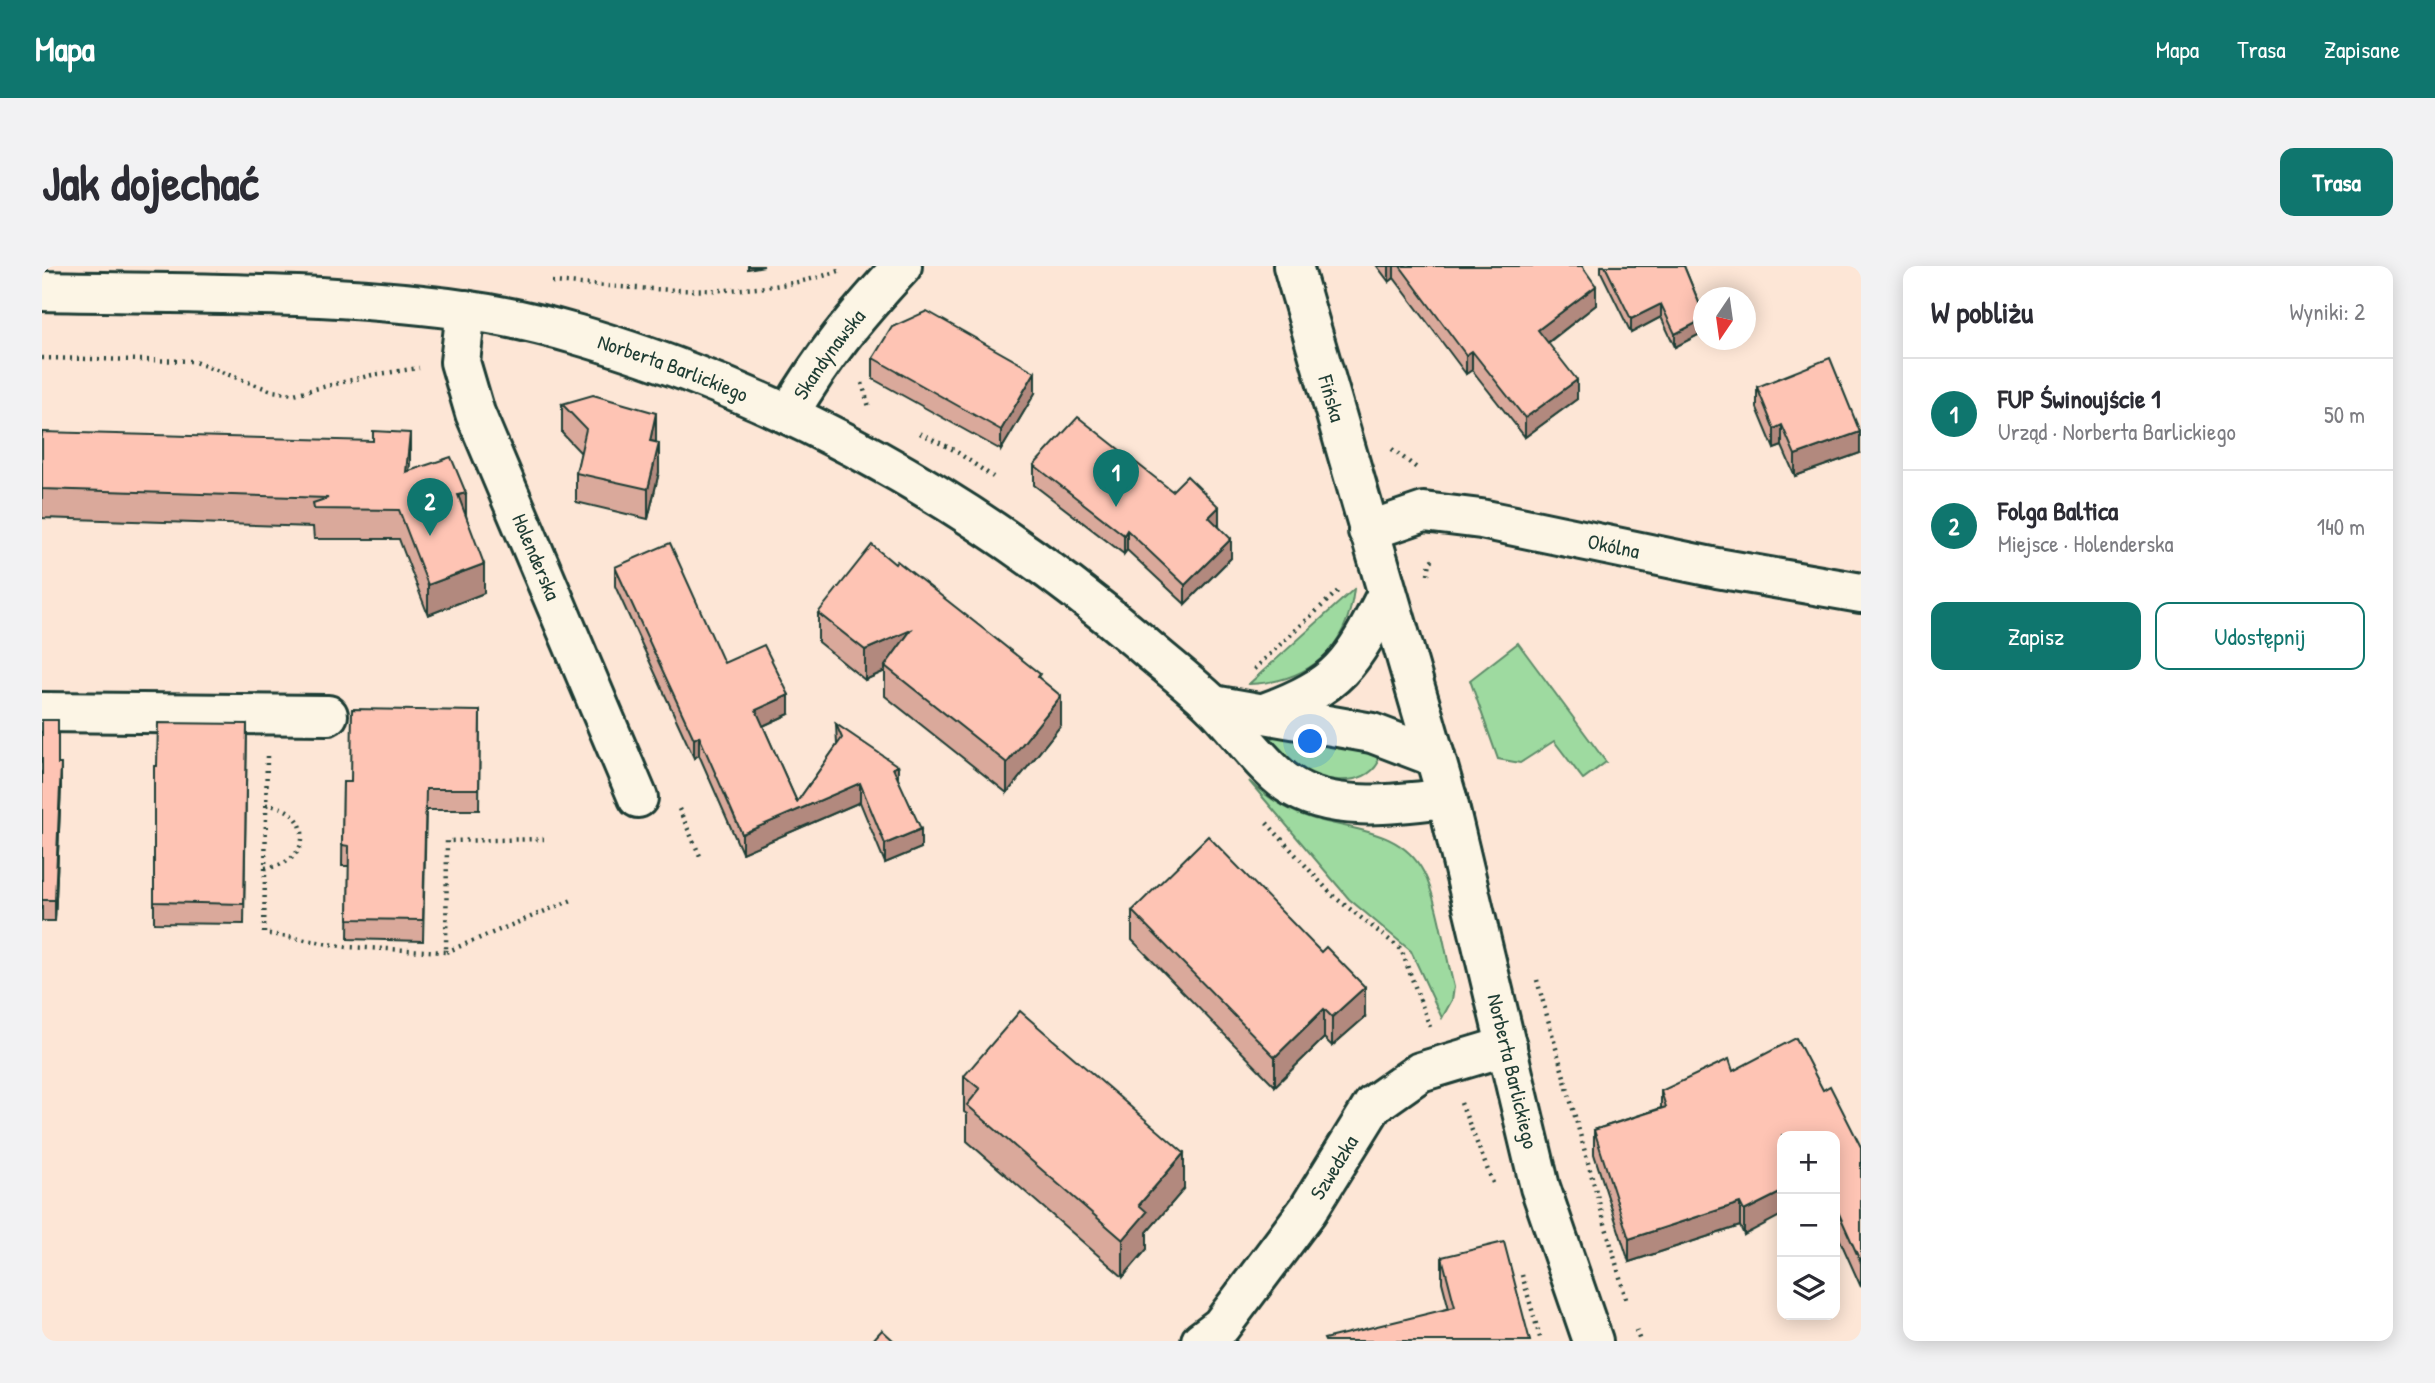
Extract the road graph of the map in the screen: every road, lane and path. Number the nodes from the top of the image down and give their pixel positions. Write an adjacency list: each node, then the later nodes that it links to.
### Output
1 (902, 266): 12 (street, Skandynawska)
2 (1293, 266): 15 (street, Fińska)
3 (841, 270): 5 (path)
4 (322, 281): 6 (street, Norberta Barlickiego); 7 (street, Norberta Barlickiego)
5 (540, 281)
6 (42, 291)
7 (466, 310): 9 (street, Holenderska); 12 (street, Norberta Barlickiego)
8 (42, 358): 9 (path)
9 (460, 362): 27 (street, Holenderska)
10 (864, 373): 11 (path)
11 (880, 413)
12 (789, 414): 21 (street, Norberta Barlickiego)
13 (917, 431): 14 (path)
14 (998, 481)
15 (1368, 531): 19 (street, Okólna); 20 (street, Norberta Barlickiego)
16 (1439, 554): 17 (path)
17 (1426, 585)
18 (1344, 586): 21 (path)
19 (1861, 593)
20 (1387, 594): 23 (street); 26 (street, Norberta Barlickiego)
21 (1213, 705): 23 (street); 28 (street, Norberta Barlickiego)
22 (42, 712): 24 (street)
23 (1264, 713): 26 (street)
24 (248, 714): 25 (street); 29 (path)
25 (328, 715)
26 (1436, 757): 28 (street, Norberta Barlickiego)
27 (638, 798)
28 (1447, 798): 36 (street, Norberta Barlickiego)
29 (266, 805): 32 (path); 32 (path)
30 (1258, 813): 37 (path)
31 (544, 839): 34 (path)
32 (265, 868): 34 (path)
33 (572, 900): 34 (path)
34 (446, 952)
35 (1536, 974): 39 (path)
36 (1507, 1046): 37 (street, Szwedzka); 42 (street, Norberta Barlickiego)
37 (1443, 1065): 38 (path); 41 (street, Szwedzka)
38 (1497, 1196)
39 (1629, 1309)
40 (1633, 1320): 43 (path)
41 (1201, 1341)
42 (1593, 1341)
43 (1640, 1341)

